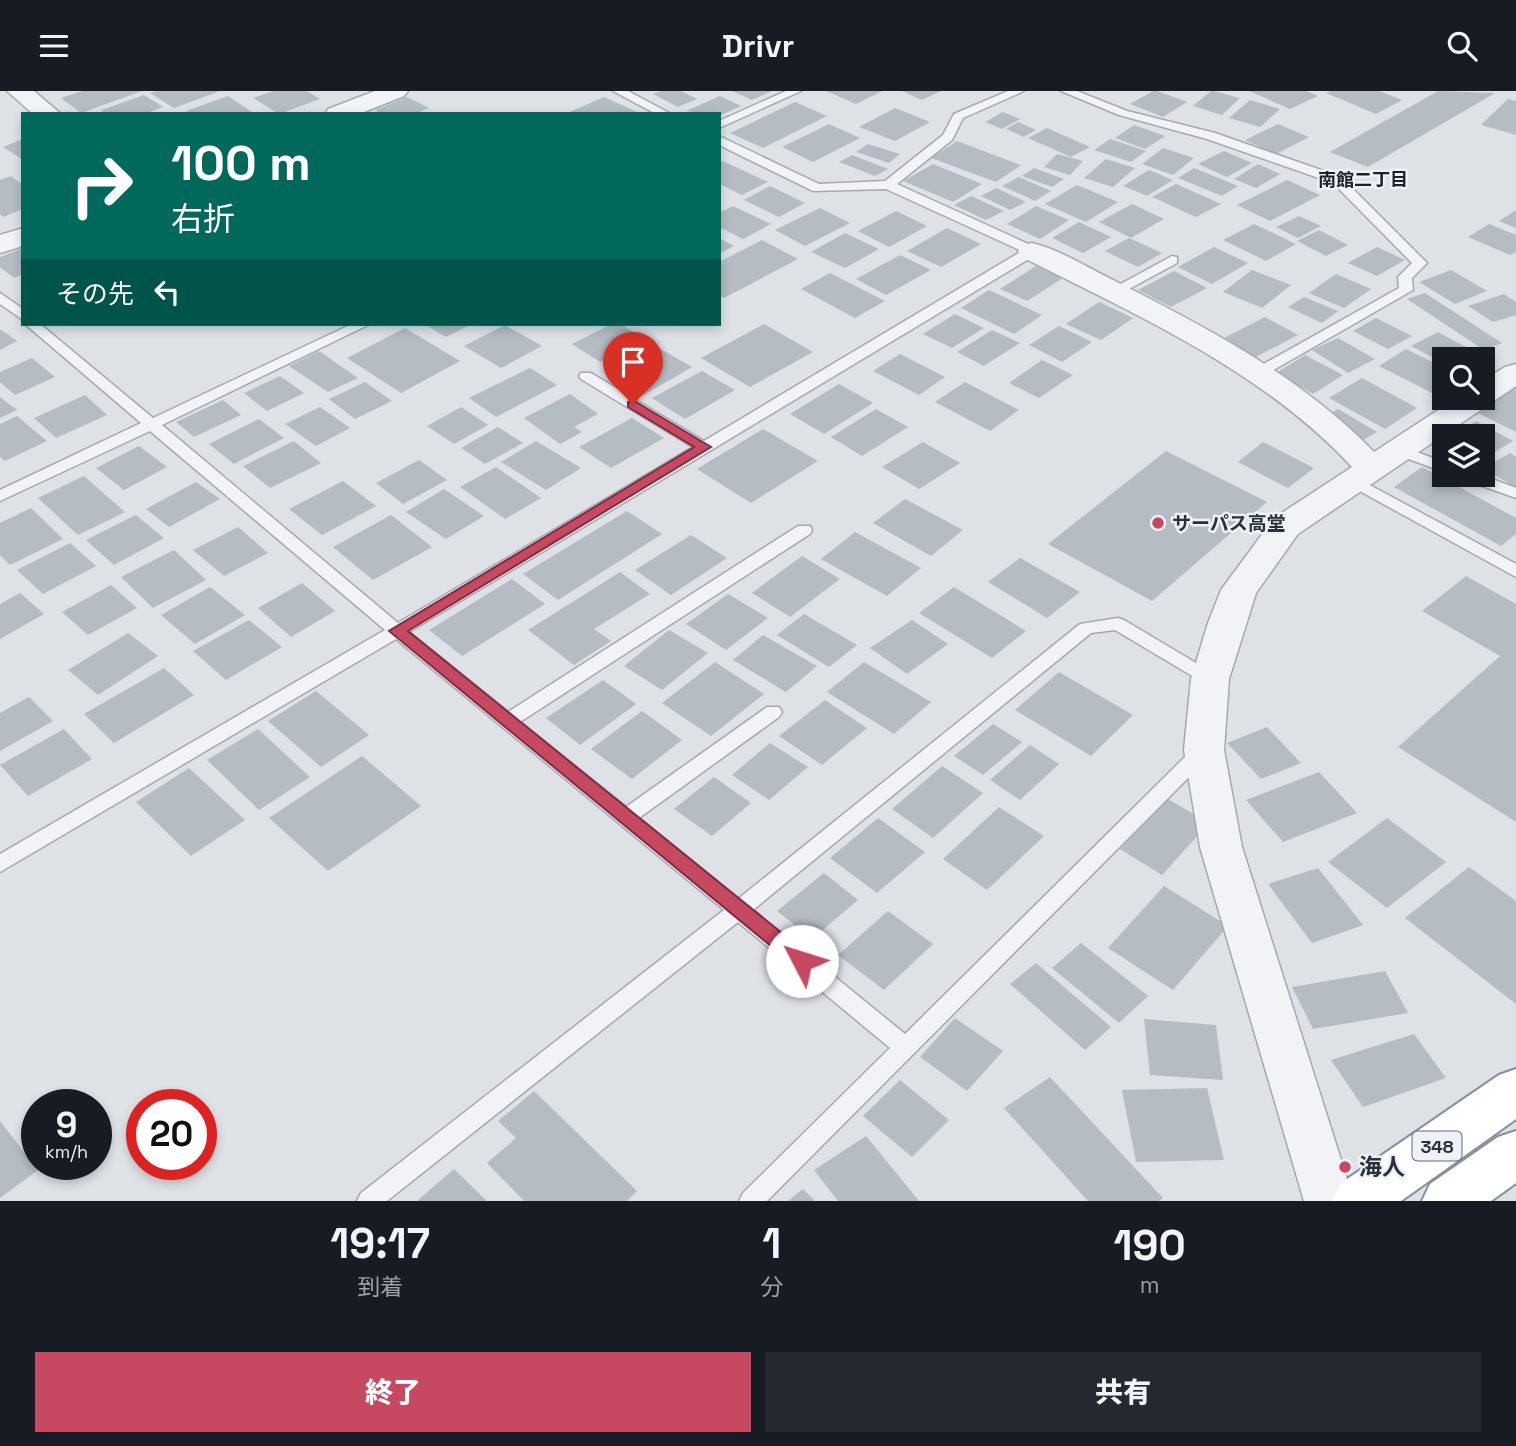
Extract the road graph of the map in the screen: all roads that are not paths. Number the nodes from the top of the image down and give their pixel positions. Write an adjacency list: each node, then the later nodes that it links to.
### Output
1 (19, 91): 7 (street)
2 (396, 91): 8 (street)
3 (619, 91): 9 (lane)
4 (795, 91): 10 (lane)
5 (1018, 91): 14 (lane)
6 (1067, 91): 24 (lane)
7 (46, 112)
8 (346, 112)
9 (661, 112)
10 (721, 124)
11 (721, 141): 12 (lane)
12 (735, 147): 13 (lane); 14 (lane)
13 (721, 154)
14 (888, 185): 17 (lane)
15 (21, 237): 16 (street)
16 (0, 245)
17 (1032, 251): 19 (street); 30 (lane)
18 (1172, 260): 19 (lane)
19 (1113, 292): 24 (street)
20 (0, 297): 21 (lane)
21 (21, 314)
22 (34, 326): 29 (lane)
23 (359, 326): 29 (lane)
24 (1258, 373): 31 (street)
25 (1516, 373): 27 (street)
26 (586, 376): 30 (lane)
27 (1495, 387)
28 (1460, 410): 31 (street)
29 (151, 423): 35 (lane); 38 (lane)
30 (704, 447): 38 (lane)
31 (1375, 466): 32 (lane); 37 (lane); 39 (street)
32 (1432, 467)
33 (1495, 485): 34 (lane)
34 (1516, 493)
35 (0, 496)
36 (804, 530): 41 (lane)
37 (1516, 571)
38 (397, 631): 41 (lane); 44 (lane)
39 (1210, 679): 42 (street); 45 (lane)
40 (773, 712): 43 (lane)
41 (508, 721): 43 (lane)
42 (1204, 750): 46 (lane); 51 (street)
43 (626, 817): 45 (lane)
44 (0, 863)
45 (740, 909): 46 (lane); 49 (lane)
46 (905, 1047): 50 (lane)
47 (1516, 1091): 52 (highway, 348)
48 (1516, 1154): 53 (highway, 348)
49 (369, 1201)
50 (751, 1201)
51 (1329, 1201)
52 (1357, 1201)
53 (1448, 1201)

